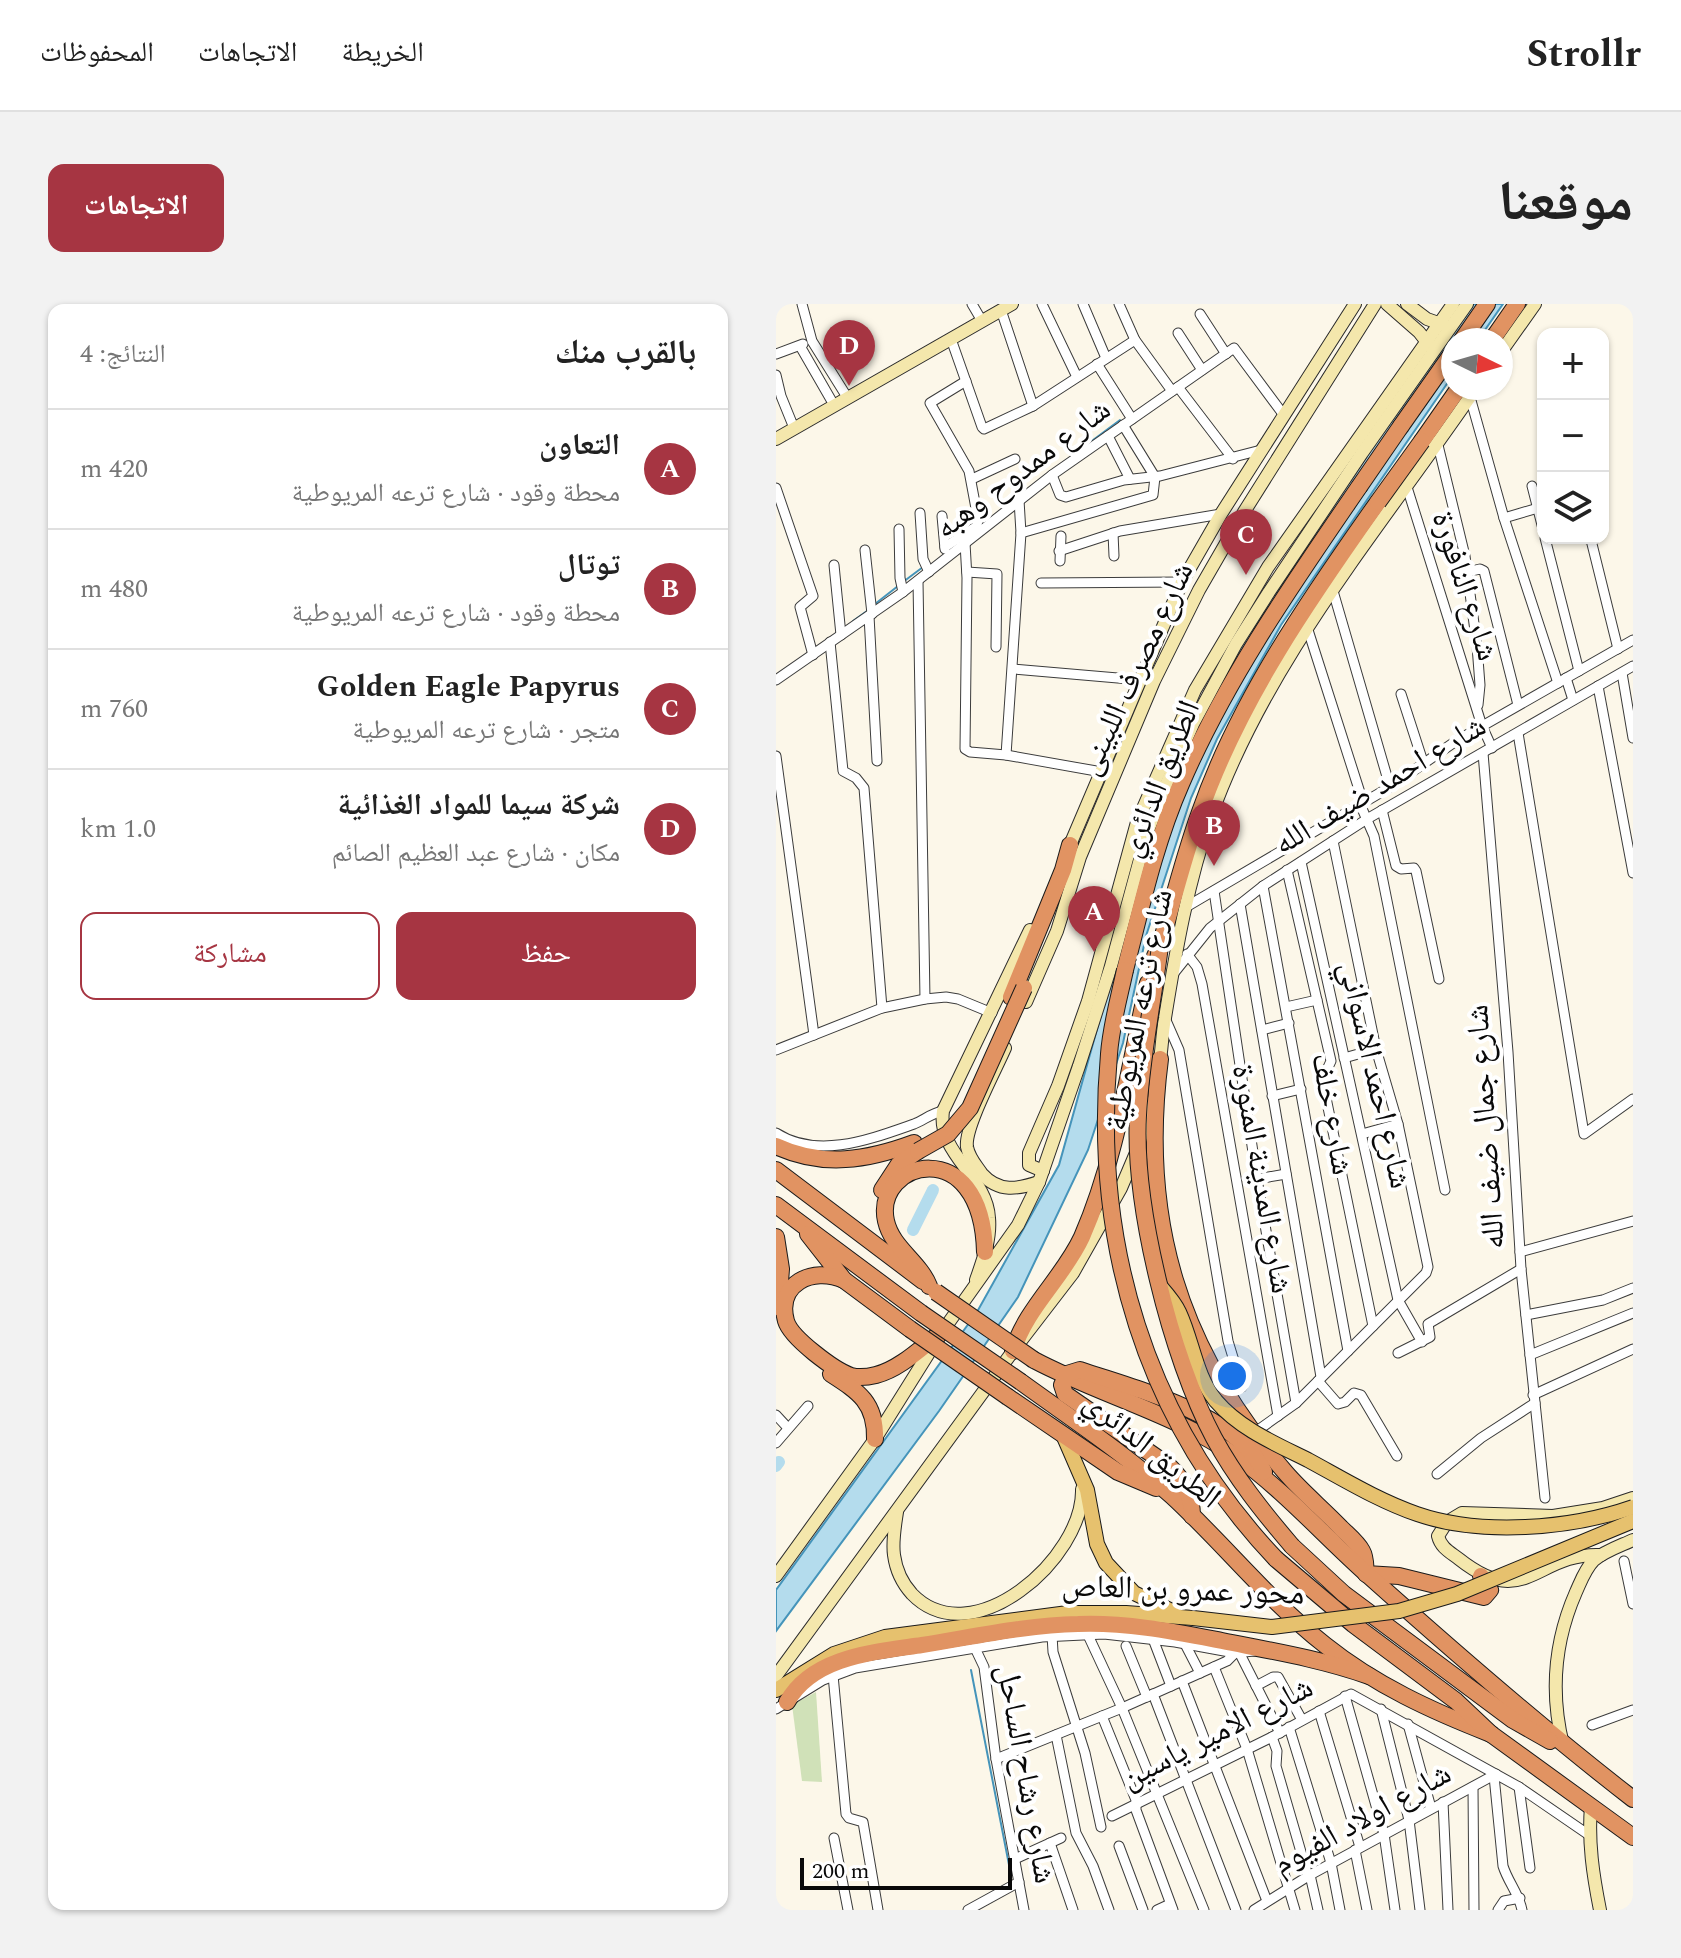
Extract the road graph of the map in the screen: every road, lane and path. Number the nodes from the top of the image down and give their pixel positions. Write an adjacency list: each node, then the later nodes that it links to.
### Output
1 (802, 304): 28 (street)
2 (972, 304): 17 (street)
3 (1042, 304): 38 (street)
4 (1083, 304): 33 (street)
5 (1119, 304): 27 (street)
6 (1355, 304): 47 (main road, شارع مصرف اللبينى)
7 (1375, 304): 72 (main road, شارع مصرف اللبينى)
8 (1387, 304): 30 (main road)
9 (1407, 304): 18 (main road)
10 (1453, 304): 19 (main road)
11 (1467, 304): 20 (main road)
12 (1487, 304): 21 (highway)
13 (1517, 304): 22 (highway)
14 (1535, 304): 24 (main road)
15 (1006, 307): 17 (main road); 46 (street)
16 (1200, 314): 32 (street)
17 (982, 321): 26 (main road)
18 (1446, 328)
19 (1450, 328)
20 (1451, 328)
21 (1453, 328)
22 (1500, 328)
23 (1178, 333): 36 (street)
24 (1513, 335)
25 (1441, 337): 30 (main road)
26 (951, 339): 39 (street); 41 (main road)
27 (1135, 340): 33 (street); 40 (street)
28 (812, 341): 29 (street); 41 (street)
29 (800, 346): 31 (street); 45 (street)
30 (1430, 346): 51 (main road, شارع ترعه المريوطية); 66 (main road)
31 (777, 351)
32 (1226, 354): 36 (street, شارع ممدوح وهبه); 47 (street)
33 (1106, 358): 34 (street)
34 (1097, 364): 38 (street); 48 (street)
35 (1441, 369): 259 (highway, الطريق الدائري, bridge)
36 (1202, 370): 40 (street, شارع ممدوح وهبه)
37 (776, 375): 49 (street)
38 (1077, 377): 46 (street)
39 (966, 381): 46 (street); 61 (street)
40 (1175, 389): 48 (street, شارع ممدوح وهبه); 57 (street)
41 (847, 397): 45 (main road)
42 (1461, 400): 141 (highway, الطريق الدائري, bridge)
43 (1462, 400): 53 (main road, شارع ترعه المريوطية)
44 (1471, 400): 75 (street)
45 (834, 405): 49 (main road)
46 (1033, 406)
47 (1283, 414): 54 (main road, شارع مصرف اللبينى)
48 (1128, 422): 50 (street, شارع ممدوح وهبه); 60 (street)
49 (794, 428): 52 (main road)
50 (1108, 436): 59 (street, شارع ممدوح وهبه); 62 (street)
51 (1373, 437): 55 (main road, شارع ترعه المريوطية); 58 (main road, bridge)
52 (776, 439)
53 (1437, 441): 58 (main road, شارع ترعه المريوطية); 90 (street)
54 (1261, 450): 57 (street); 70 (main road, شارع مصرف اللبينى)
55 (1362, 453): 63 (main road, bridge); 67 (main road, شارع ترعه المريوطية)
56 (1015, 459): 61 (street)
57 (1233, 459): 60 (street)
58 (1417, 469): 63 (main road, شارع ترعه المريوطية)
59 (1052, 475): 62 (street); 68 (street, شارع ممدوح وهبه)
60 (1155, 477): 62 (street); 77 (street)
61 (972, 479): 83 (street)
62 (1130, 479)
63 (1406, 484): 95 (main road, شارع ترعه المريوطية); 117 (street, شارع النافورة)
64 (1532, 486): 69 (street)
65 (776, 488): 103 (street)
66 (1321, 489): 67 (main road); 106 (main road)
67 (1333, 497): 109 (main road, شارع ترعه المريوطية)
68 (1019, 500): 77 (street); 80 (street, شارع ممدوح وهبه)
69 (1537, 504)
70 (1226, 506): 72 (main road); 78 (street); 92 (main road, شارع مصرف اللبينى)
71 (1537, 508): 75 (street)
72 (1245, 510): 132 (main road, شارع مصرف اللبينى)
73 (920, 513): 88 (street)
74 (942, 516): 83 (street)
75 (1504, 518): 112 (street)
76 (899, 529): 94 (street)
77 (1021, 533): 105 (street)
78 (1113, 533): 79 (street); 85 (street)
79 (1061, 536)
80 (965, 543): 86 (street, شارع ممدوح وهبه); 89 (street)
81 (1547, 544): 107 (street)
82 (1592, 544): 102 (street)
83 (945, 547): 86 (street)
84 (865, 550): 96 (street)
85 (1114, 556)
86 (946, 559): 88 (street, شارع ممدوح وهبه)
87 (834, 565): 98 (street)
88 (929, 572): 91 (street, شارع ممدوح وهبه)
89 (967, 572): 101 (street); 122 (street)
90 (1467, 572): 116 (street); 117 (street)
91 (918, 581): 94 (street, شارع ممدوح وهبه); 147 (street)
92 (1182, 582): 93 (street); 111 (main road, شارع مصرف اللبينى)
93 (1041, 583)
94 (902, 586): 96 (street, شارع ممدوح وهبه)
95 (1333, 591): 97 (main road, شارع ترعه المريوطية); 127 (street)
96 (871, 610): 98 (street, شارع ممدوح وهبه); 124 (street)
97 (1308, 630): 128 (street); 139 (main road, شارع ترعه المريوطية)
98 (841, 631): 100 (street, شارع ممدوح وهبه)
99 (1633, 640): 102 (street, شارع احمد ضيف الله)
100 (830, 642): 103 (street, شارع ممدوح وهبه); 150 (street)
101 (996, 647)
102 (1618, 649): 107 (street, شارع احمد ضيف الله)
103 (813, 655): 110 (street, شارع ممدوح وهبه)
104 (1633, 666): 108 (street, شارع احمد ضيف الله)
105 (1014, 669): 111 (street); 122 (street)
106 (1205, 670): 109 (main road); 142 (main road)
107 (1579, 671): 112 (street, شارع احمد ضيف الله)
108 (1622, 673): 113 (street, شارع احمد ضيف الله); 120 (street)
109 (1217, 677): 142 (main road, شارع ترعه المريوطية)
110 (776, 678)
111 (1141, 680): 126 (main road, شارع مصرف اللبينى)
112 (1562, 680): 115 (street); 116 (street, شارع احمد ضيف الله)
113 (1598, 686): 115 (street, شارع احمد ضيف الله); 135 (street)
114 (1401, 694): 125 (street)
115 (1573, 700): 119 (street, شارع احمد ضيف الله)
116 (1518, 705): 118 (street, شارع احمد ضيف الله)
117 (1477, 709): 118 (street, شارع النافورة)
118 (1482, 726): 121 (street, شارع النافورة); 125 (street, شارع احمد ضيف الله)
119 (1518, 733): 121 (street, شارع احمد ضيف الله); 162 (street)
120 (1633, 738)
121 (1488, 750): 129 (street, شارع احمد ضيف الله); 181 (street, شارع جمال ضيف الله)
122 (1006, 755): 126 (street)
123 (776, 756): 155 (street)
124 (877, 761)
125 (1424, 765): 127 (street, شارع احمد ضيف الله)
126 (1102, 772): 132 (main road, شارع مصرف اللبينى)
127 (1390, 787): 128 (street, شارع احمد ضيف الله)
128 (1362, 803): 130 (street); 137 (street, شارع احمد ضيف الله)
129 (1382, 810): 130 (street, شارع احمد ضيف الله); 146 (street)
130 (1367, 819): 131 (street, شارع احمد ضيف الله); 174 (street)
131 (1333, 841): 133 (street, شارع احمد ضيف الله); 156 (street)
132 (1075, 851): 151 (main road); 165 (main road); 169 (highway, bridge)
133 (1301, 862): 134 (street, شارع احمد ضيف الله); 158 (street, شارع احمد الاسواني)
134 (1287, 870): 136 (street, شارع احمد ضيف الله); 148 (street)
135 (1633, 873)
136 (1263, 886): 138 (street, شارع احمد ضيف الله); 149 (street, شارع خلف)
137 (1214, 891): 139 (street, شارع احمد ضيف الله); 140 (street)
138 (1240, 904): 140 (street, شارع احمد ضيف الله); 154 (street)
139 (1186, 907): 145 (main road, شارع ترعه المريوطية)
140 (1219, 920): 143 (street, شارع احمد ضيف الله); 173 (street)
141 (1160, 946): 184 (highway, الطريق الدائري, bridge); 195 (highway, bridge)
142 (1110, 948): 144 (main road, شارع ترعه المريوطية)
143 (1187, 954): 145 (street, شارع احمد ضيف الله); 206 (street, شارع المدينة المنورة)
144 (1106, 964): 172 (main road, شارع ترعه المريوطية); 172 (main road)
145 (1174, 973): 152 (main road, شارع ترعه المريوطية)
146 (1439, 979)
147 (925, 999): 150 (street); 151 (street)
148 (1317, 1000): 149 (street); 191 (street)
149 (1286, 1007): 153 (street, شارع خلف)
150 (882, 1008): 155 (street)
151 (992, 1013): 163 (main road)
152 (1165, 1018): 159 (main road, شارع ترعه المريوطية); 201 (street)
153 (1289, 1023): 154 (street); 160 (street, شارع خلف)
154 (1262, 1030): 161 (street)
155 (814, 1035): 157 (street)
156 (1376, 1049): 158 (street); 164 (street)
157 (776, 1050)
158 (1344, 1058): 167 (street, شارع احمد الاسواني)
159 (1160, 1059): 195 (main road, شارع ترعه المريوطية); 208 (highway)
160 (1301, 1089): 161 (street); 196 (street, شارع خلف)
161 (1272, 1096): 171 (street)
162 (1633, 1099)
163 (943, 1111): 165 (main road); 166 (street); 180 (main road)
164 (1398, 1124): 167 (street); 188 (street)
165 (969, 1127): 172 (main road)
166 (776, 1133)
167 (1362, 1134): 188 (street, شارع احمد الاسواني)
168 (776, 1146): 169 (highway)
169 (916, 1147): 178 (highway)
170 (776, 1170): 186 (highway, الطريق الدائري)
171 (1286, 1174): 173 (street); 200 (street)
172 (1041, 1177): 187 (main road, شارع ترعه المريوطية)
173 (1257, 1179): 203 (street)
174 (1445, 1190)
175 (776, 1205): 177 (highway, الطريق الدائري)
176 (1633, 1221): 181 (street)
177 (800, 1223): 183 (highway); 215 (highway, الطريق الدائري, bridge)
178 (889, 1233): 180 (highway); 186 (highway)
179 (776, 1237): 210 (highway)
180 (985, 1252): 187 (main road)
181 (1520, 1252): 182 (street, شارع جمال ضيف الله)
182 (1521, 1269): 190 (street, شارع جمال ضيف الله); 193 (street)
183 (844, 1280): 192 (highway); 209 (highway, bridge)
184 (1161, 1287): 218 (main road, bridge); 262 (highway, الطريق الدائري, bridge)
185 (1633, 1288): 190 (street)
186 (933, 1289): 199 (highway, الطريق الدائري, bridge)
187 (972, 1292): 192 (main road, شارع ترعه المريوطية)
188 (1398, 1300): 191 (street); 193 (street, شارع احمد الاسواني)
189 (1633, 1313): 198 (street)
190 (1526, 1315): 198 (street, شارع جمال ضيف الله)
191 (1373, 1326): 196 (street)
192 (942, 1332): 210 (main road, شارع ترعه المريوطية)
193 (1422, 1342): 197 (street)
194 (1633, 1349): 202 (street)
195 (1013, 1351): 219 (main road, شارع ترعه المريوطية)
196 (1348, 1351): 200 (street)
197 (1398, 1353)
198 (1530, 1355): 202 (street, شارع جمال ضيف الله)
199 (1065, 1376): 220 (highway); 225 (highway, الطريق الدائري)
200 (1320, 1379): 203 (street); 212 (street)
201 (1242, 1387)
202 (1534, 1399): 214 (street); 216 (street, شارع جمال ضيف الله)
203 (1296, 1403): 206 (street)
204 (808, 1406): 207 (street)
205 (776, 1415): 207 (street)
206 (1278, 1416): 208 (street)
207 (788, 1428): 211 (street)
208 (1254, 1433): 225 (highway)
209 (1064, 1437): 213 (main road); 215 (highway)
210 (875, 1439): 226 (main road, شارع ترعه المريوطية)
211 (776, 1443)
212 (1397, 1456)
213 (1079, 1470): 219 (main road); 229 (main road)
214 (1437, 1474)
215 (1169, 1494): 220 (highway, الطريق الدائري)
216 (1545, 1498)
217 (1633, 1498): 227 (main road)
218 (1633, 1507)
219 (897, 1510): 241 (main road, شارع ترعه المريوطية)
220 (1192, 1516): 242 (highway, الطريق الدائري)
221 (1633, 1521): 229 (main road, محور عمرو بن العاص, bridge)
222 (1633, 1540): 223 (main road)
223 (1601, 1555): 227 (main road); 262 (main road)
224 (1624, 1561): 228 (street)
225 (1366, 1574): 227 (highway); 262 (highway, الطريق الدائري)
226 (776, 1576)
227 (1481, 1576)
228 (1633, 1604)
229 (1193, 1618): 248 (main road, محور عمرو بن العاص)
230 (1087, 1633): 231 (street); 232 (street); 249 (street)
231 (1052, 1635): 235 (street); 257 (street)
232 (1153, 1639): 233 (street); 244 (street)
233 (1185, 1644): 237 (street); 239 (street)
234 (1126, 1646): 246 (street)
235 (975, 1648): 240 (street); 264 (street, شارع رشاح الساحل)
236 (1261, 1649): 237 (street); 242 (highway); 248 (highway)
237 (1238, 1654): 238 (street); 245 (street)
238 (1214, 1667): 239 (street); 263 (street)
239 (1200, 1673): 243 (street)
240 (833, 1675): 248 (street); 297 (street)
241 (776, 1676)
242 (1369, 1676): 259 (highway, الطريق الدائري)
243 (1182, 1681): 244 (street); 265 (street)
244 (1171, 1686): 246 (street)
245 (1256, 1686): 254 (street); 261 (street)
246 (1150, 1696): 249 (street); 267 (street)
247 (1345, 1696): 250 (street); 252 (street, شارع الامير ياسين); 279 (street)
248 (780, 1700)
249 (1122, 1708): 253 (street); 270 (street)
250 (1381, 1709): 255 (street); 277 (street)
251 (1633, 1710): 256 (street)
252 (1319, 1711): 254 (street, شارع الامير ياسين); 286 (street)
253 (1102, 1716): 257 (street); 273 (street)
254 (1302, 1720): 258 (street, شارع الامير ياسين)
255 (1408, 1724): 266 (street); 275 (street)
256 (1592, 1725)
257 (1077, 1727): 260 (street); 278 (street)
258 (1289, 1727): 261 (street, شارع الامير ياسين); 288 (street)
259 (1491, 1734): 274 (highway, الطريق الدائري)
260 (1056, 1735): 264 (street); 301 (street)
261 (1276, 1735): 263 (street, شارع الامير ياسين); 290 (street)
262 (1563, 1745): 271 (highway, الطريق الدائري)
263 (1247, 1749): 265 (street, شارع الامير ياسين); 292 (street)
264 (996, 1759): 287 (street, شارع رشاح الساحل)
265 (1216, 1764): 267 (street, شارع الامير ياسين); 294 (street)
266 (1495, 1775): 268 (street, شارع اولاد الفيوم); 269 (street); 293 (street)
267 (1187, 1778): 270 (street, شارع الامير ياسين); 305 (street)
268 (1473, 1787): 272 (street, شارع اولاد الفيوم); 314 (street)
269 (1519, 1787): 280 (street); 289 (street)
270 (1156, 1793): 273 (street, شارع الامير ياسين); 304 (street)
271 (1633, 1799)
272 (1443, 1802): 275 (street, شارع اولاد الفيوم); 313 (street)
273 (1136, 1803): 276 (street, شارع الامير ياسين); 295 (street)
274 (1591, 1806): 280 (main road); 281 (highway, الطريق الدائري)
275 (1431, 1808): 277 (street, شارع اولاد الفيوم)
276 (1112, 1816)
277 (1409, 1820): 279 (street, شارع اولاد الفيوم); 312 (street)
278 (1101, 1827)
279 (1384, 1834): 286 (street, شارع اولاد الفيوم); 311 (street)
280 (1589, 1835): 317 (main road)
281 (1633, 1837)
282 (834, 1838): 296 (street)
283 (1061, 1838): 284 (street)
284 (1050, 1843): 287 (street); 300 (street)
285 (1119, 1846): 302 (street)
286 (1358, 1848): 288 (street, شارع اولاد الفيوم); 310 (street)
287 (1015, 1859): 291 (street, شارع رشاح الساحل)
288 (1331, 1863): 290 (street, شارع اولاد الفيوم); 309 (street)
289 (1530, 1868)
290 (1309, 1875): 292 (street, شارع اولاد الفيوم); 308 (street)
291 (1019, 1882): 298 (street); 299 (street, شارع رشاح الساحل)
292 (1289, 1886): 294 (street, شارع اولاد الفيوم); 307 (street)
293 (1520, 1898): 315 (street); 316 (street)
294 (1270, 1903): 306 (street, شارع اولاد الفيوم)
295 (1171, 1907): 303 (street)
296 (848, 1910)
297 (878, 1910)
298 (968, 1910)
299 (1024, 1910)
300 (1073, 1910)
301 (1109, 1910)
302 (1143, 1910)
303 (1157, 1910)
304 (1204, 1910)
305 (1236, 1910)
306 (1254, 1910)
307 (1295, 1910)
308 (1318, 1910)
309 (1340, 1910)
310 (1367, 1910)
311 (1395, 1910)
312 (1420, 1910)
313 (1448, 1910)
314 (1474, 1910)
315 (1498, 1910)
316 (1522, 1910)
317 (1600, 1910)

